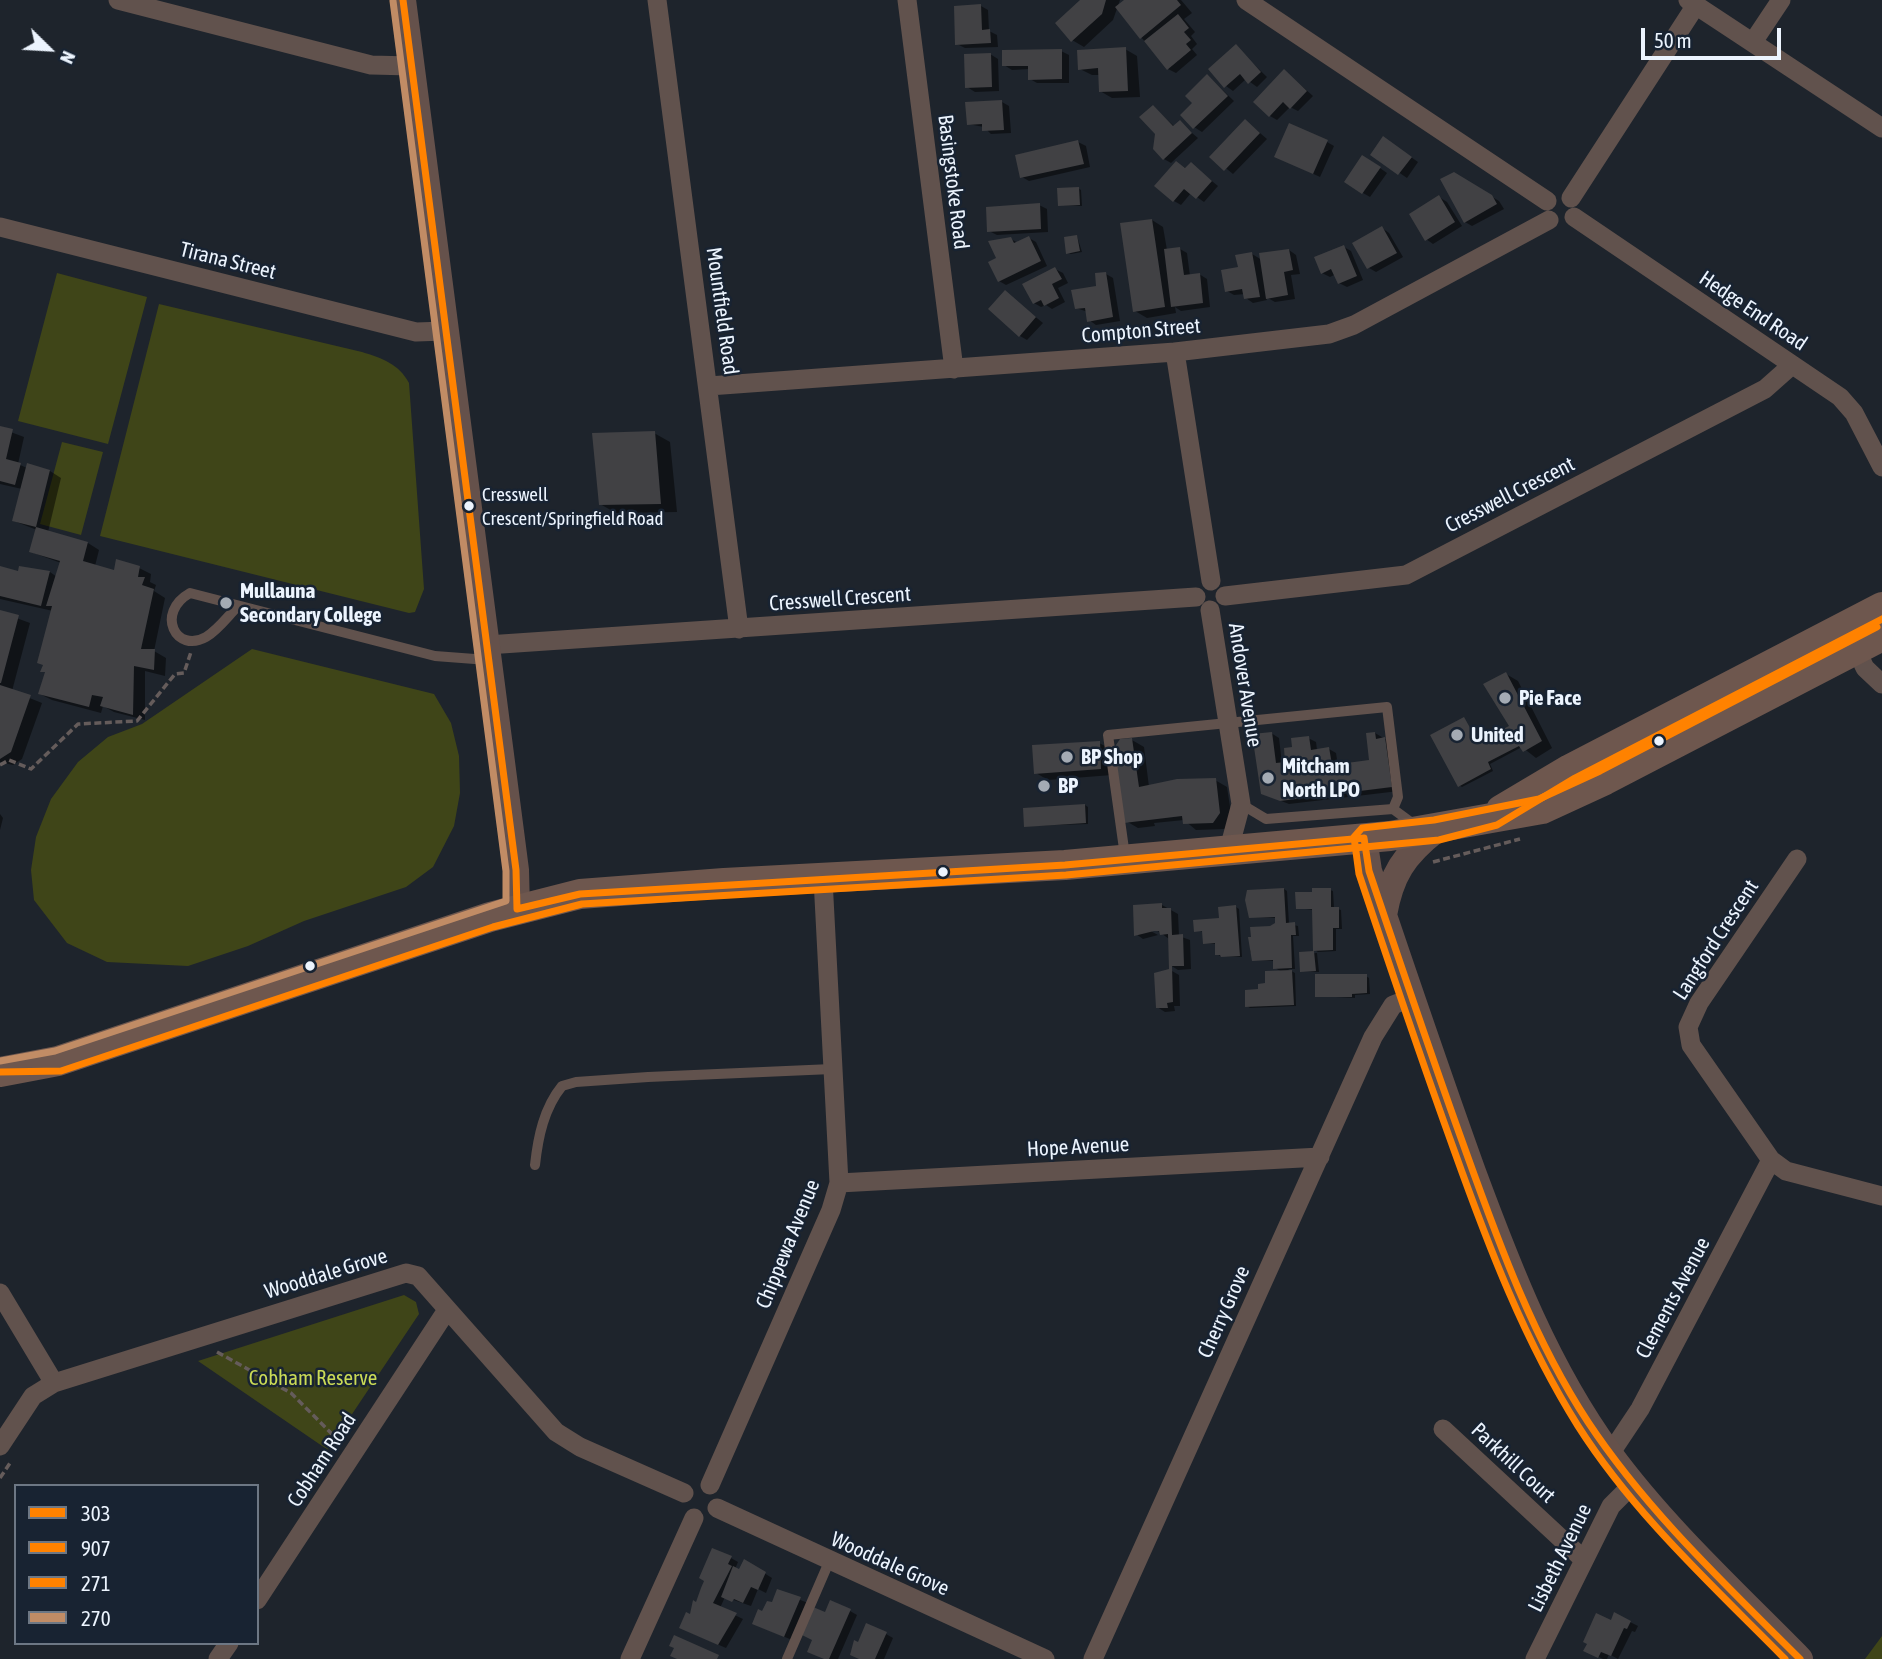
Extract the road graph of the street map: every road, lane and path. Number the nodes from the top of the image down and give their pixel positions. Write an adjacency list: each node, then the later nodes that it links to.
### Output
1 (118, 0): 9 (street)
2 (402, 0): 9 (street)
3 (657, 0): 18 (street, Mountfield Road)
4 (907, 0): 17 (street, Basingstoke Road)
5 (1246, 0): 12 (street)
6 (1781, 0): 8 (street)
7 (1692, 3): 8 (street); 11 (street)
8 (1753, 42): 10 (street)
9 (411, 66): 14 (street)
10 (1882, 128)
11 (1572, 208): 12 (street); 12 (street); 16 (street, Hedge End Road)
12 (1548, 210): 15 (street, Compton Street)
13 (0, 227): 14 (street, Tirana Street)
14 (445, 331): 29 (street)
15 (1175, 352): 17 (street, Compton Street); 20 (street)
16 (1792, 365): 19 (street, Hedge End Road); 21 (street, Cresswell Crescent)
17 (954, 369): 18 (street, Compton Street)
18 (709, 386): 25 (street, Mountfield Road)
19 (1882, 467)
20 (1211, 581): 21 (street); 22 (street)
21 (1225, 596): 22 (street)
22 (1203, 604): 25 (street, Cresswell Crescent); 31 (street, Andover Avenue)
23 (238, 606): 28 (lane); 28 (lane); 29 (lane)
24 (1882, 607): 27 (main road)
25 (739, 629): 29 (street, Cresswell Crescent)
26 (1882, 636): 27 (main road)
27 (1850, 637): 30 (street); 35 (main road)
28 (193, 640): 32 (path)
29 (488, 653): 42 (street)
30 (1882, 684)
31 (1228, 721): 33 (street, Andover Avenue); 34 (lane); 40 (lane)
32 (0, 765)
33 (1241, 804): 36 (lane); 38 (street, Andover Avenue)
34 (1393, 809): 35 (lane); 36 (lane)
35 (1429, 831): 37 (main road); 43 (street)
36 (1268, 833): 37 (main road); 38 (main road)
37 (1364, 838): 43 (street)
38 (1229, 849): 40 (main road)
39 (1797, 859): 50 (street, Langford Crescent)
40 (1125, 860): 41 (main road)
41 (823, 879): 42 (main road); 47 (street, Chippewa Avenue)
42 (517, 909): 45 (main road)
43 (1384, 915): 44 (street)
44 (1412, 998): 49 (street, Cherry Grove); 63 (street)
45 (58, 1061): 46 (main road); 48 (main road)
46 (0, 1062)
47 (832, 1069): 51 (lane); 52 (street, Chippewa Avenue)
48 (0, 1072)
49 (1320, 1157): 52 (street, Hope Avenue); 76 (street, Cherry Grove)
50 (1771, 1160): 53 (street, Langford Crescent); 63 (street, Clements Avenue)
51 (535, 1165)
52 (839, 1183): 66 (street, Chippewa Avenue)
53 (1882, 1196)
54 (0, 1293): 57 (street)
55 (447, 1310): 57 (street, Wooddale Grove); 67 (street, Wooddale Grove); 72 (street, Cobham Road)
56 (229, 1347): 60 (path)
57 (54, 1383): 61 (street)
58 (346, 1429): 60 (path)
59 (1443, 1429): 70 (street, Parkhill Court)
60 (339, 1441): 62 (path)
61 (7, 1452): 64 (path)
62 (331, 1452)
63 (1609, 1454): 65 (street)
64 (0, 1478)
65 (1634, 1483): 70 (street, Lisbeth Avenue); 78 (street)
66 (710, 1485): 67 (street); 68 (street)
67 (684, 1493): 69 (street)
68 (717, 1508): 69 (street); 71 (street, Wooddale Grove)
69 (694, 1518): 74 (street)
70 (1583, 1559): 77 (street, Lisbeth Avenue)
71 (829, 1562): 73 (street, Wooddale Grove); 75 (lane)
72 (259, 1597)
73 (1036, 1657)
74 (631, 1659)
75 (787, 1659)
76 (1093, 1659)
77 (1535, 1659)
78 (1800, 1659)

